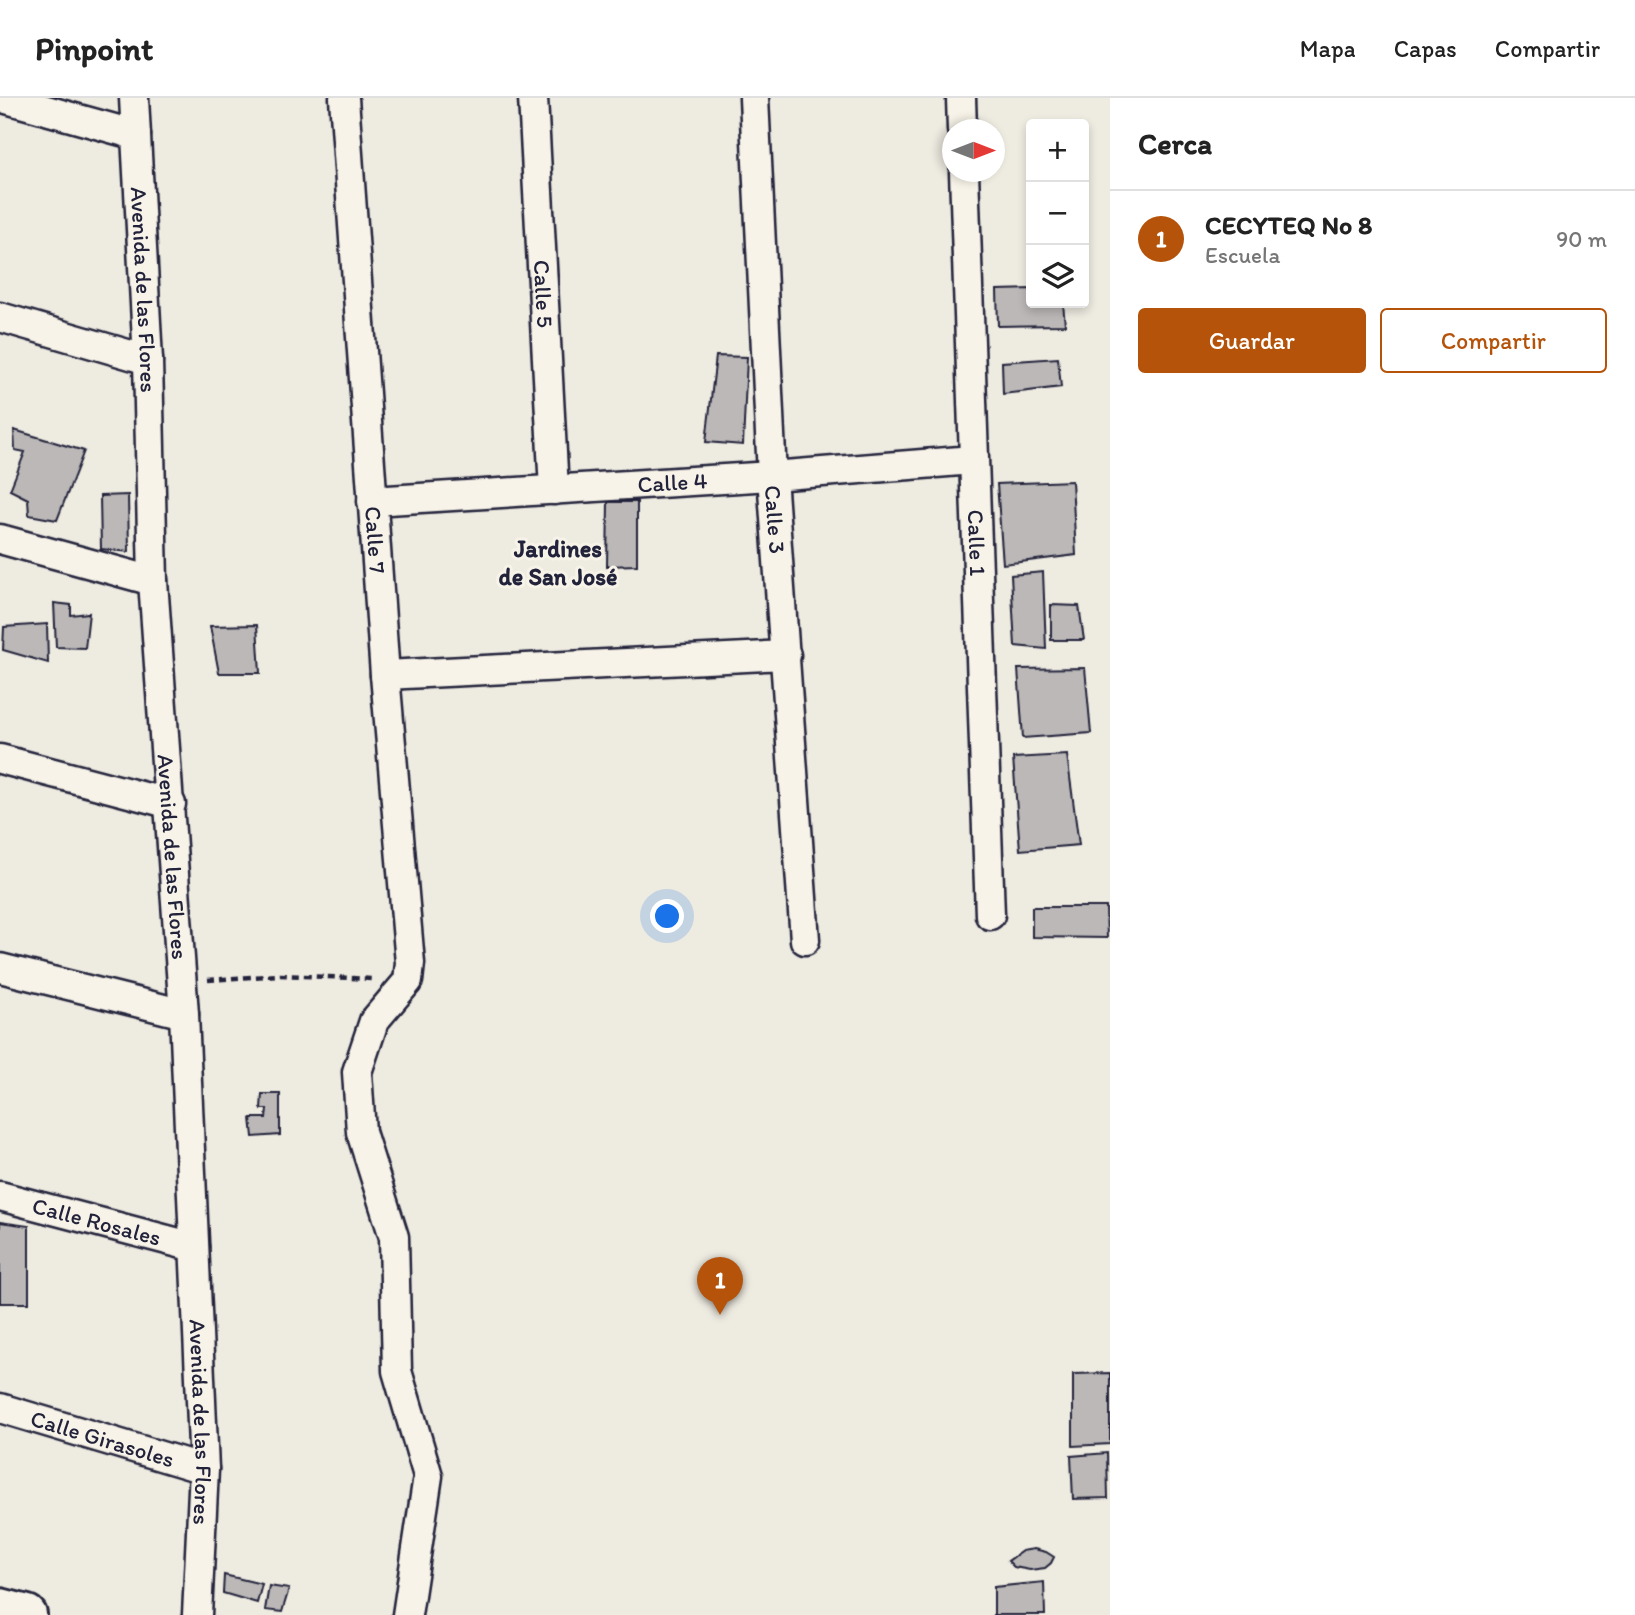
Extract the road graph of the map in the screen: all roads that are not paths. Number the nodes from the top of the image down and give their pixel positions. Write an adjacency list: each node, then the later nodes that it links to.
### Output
1 (3, 98): 8 (street)
2 (134, 98): 8 (street, Avenida de las Flores)
3 (344, 98): 15 (street, Calle 7)
4 (533, 98): 14 (street, Calle 5)
5 (754, 98): 13 (street, Calle 3)
6 (961, 98): 7 (street)
7 (962, 119)
8 (136, 135): 11 (street, Avenida de las Flores)
9 (964, 182): 12 (street, Calle 1)
10 (0, 317): 11 (street)
11 (148, 360): 17 (street, Avenida de las Flores)
12 (973, 460): 13 (street, Calle 4); 22 (street, Calle 1)
13 (772, 476): 14 (street, Calle 4); 18 (street, Calle 3)
14 (554, 490): 15 (street, Calle 4)
15 (372, 502): 19 (street, Calle 7)
16 (0, 539): 17 (street)
17 (153, 581): 21 (street, Avenida de las Flores)
18 (786, 655): 19 (street); 23 (street, Calle 3)
19 (385, 675): 33 (street, Calle 7)
20 (0, 760): 21 (street)
21 (171, 804): 25 (street, Avenida de las Flores)
22 (990, 915)
23 (805, 940)
24 (0, 968): 25 (street)
25 (184, 1014): 27 (street, Avenida de las Flores)
26 (0, 1196): 27 (street, Calle Rosales)
27 (194, 1247): 29 (street, Avenida de las Flores)
28 (0, 1408): 29 (street, Calle Girasoles)
29 (204, 1469): 32 (street, Avenida de las Flores)
30 (0, 1608): 31 (main road)
31 (27, 1615)
32 (197, 1615)
33 (407, 1615)

